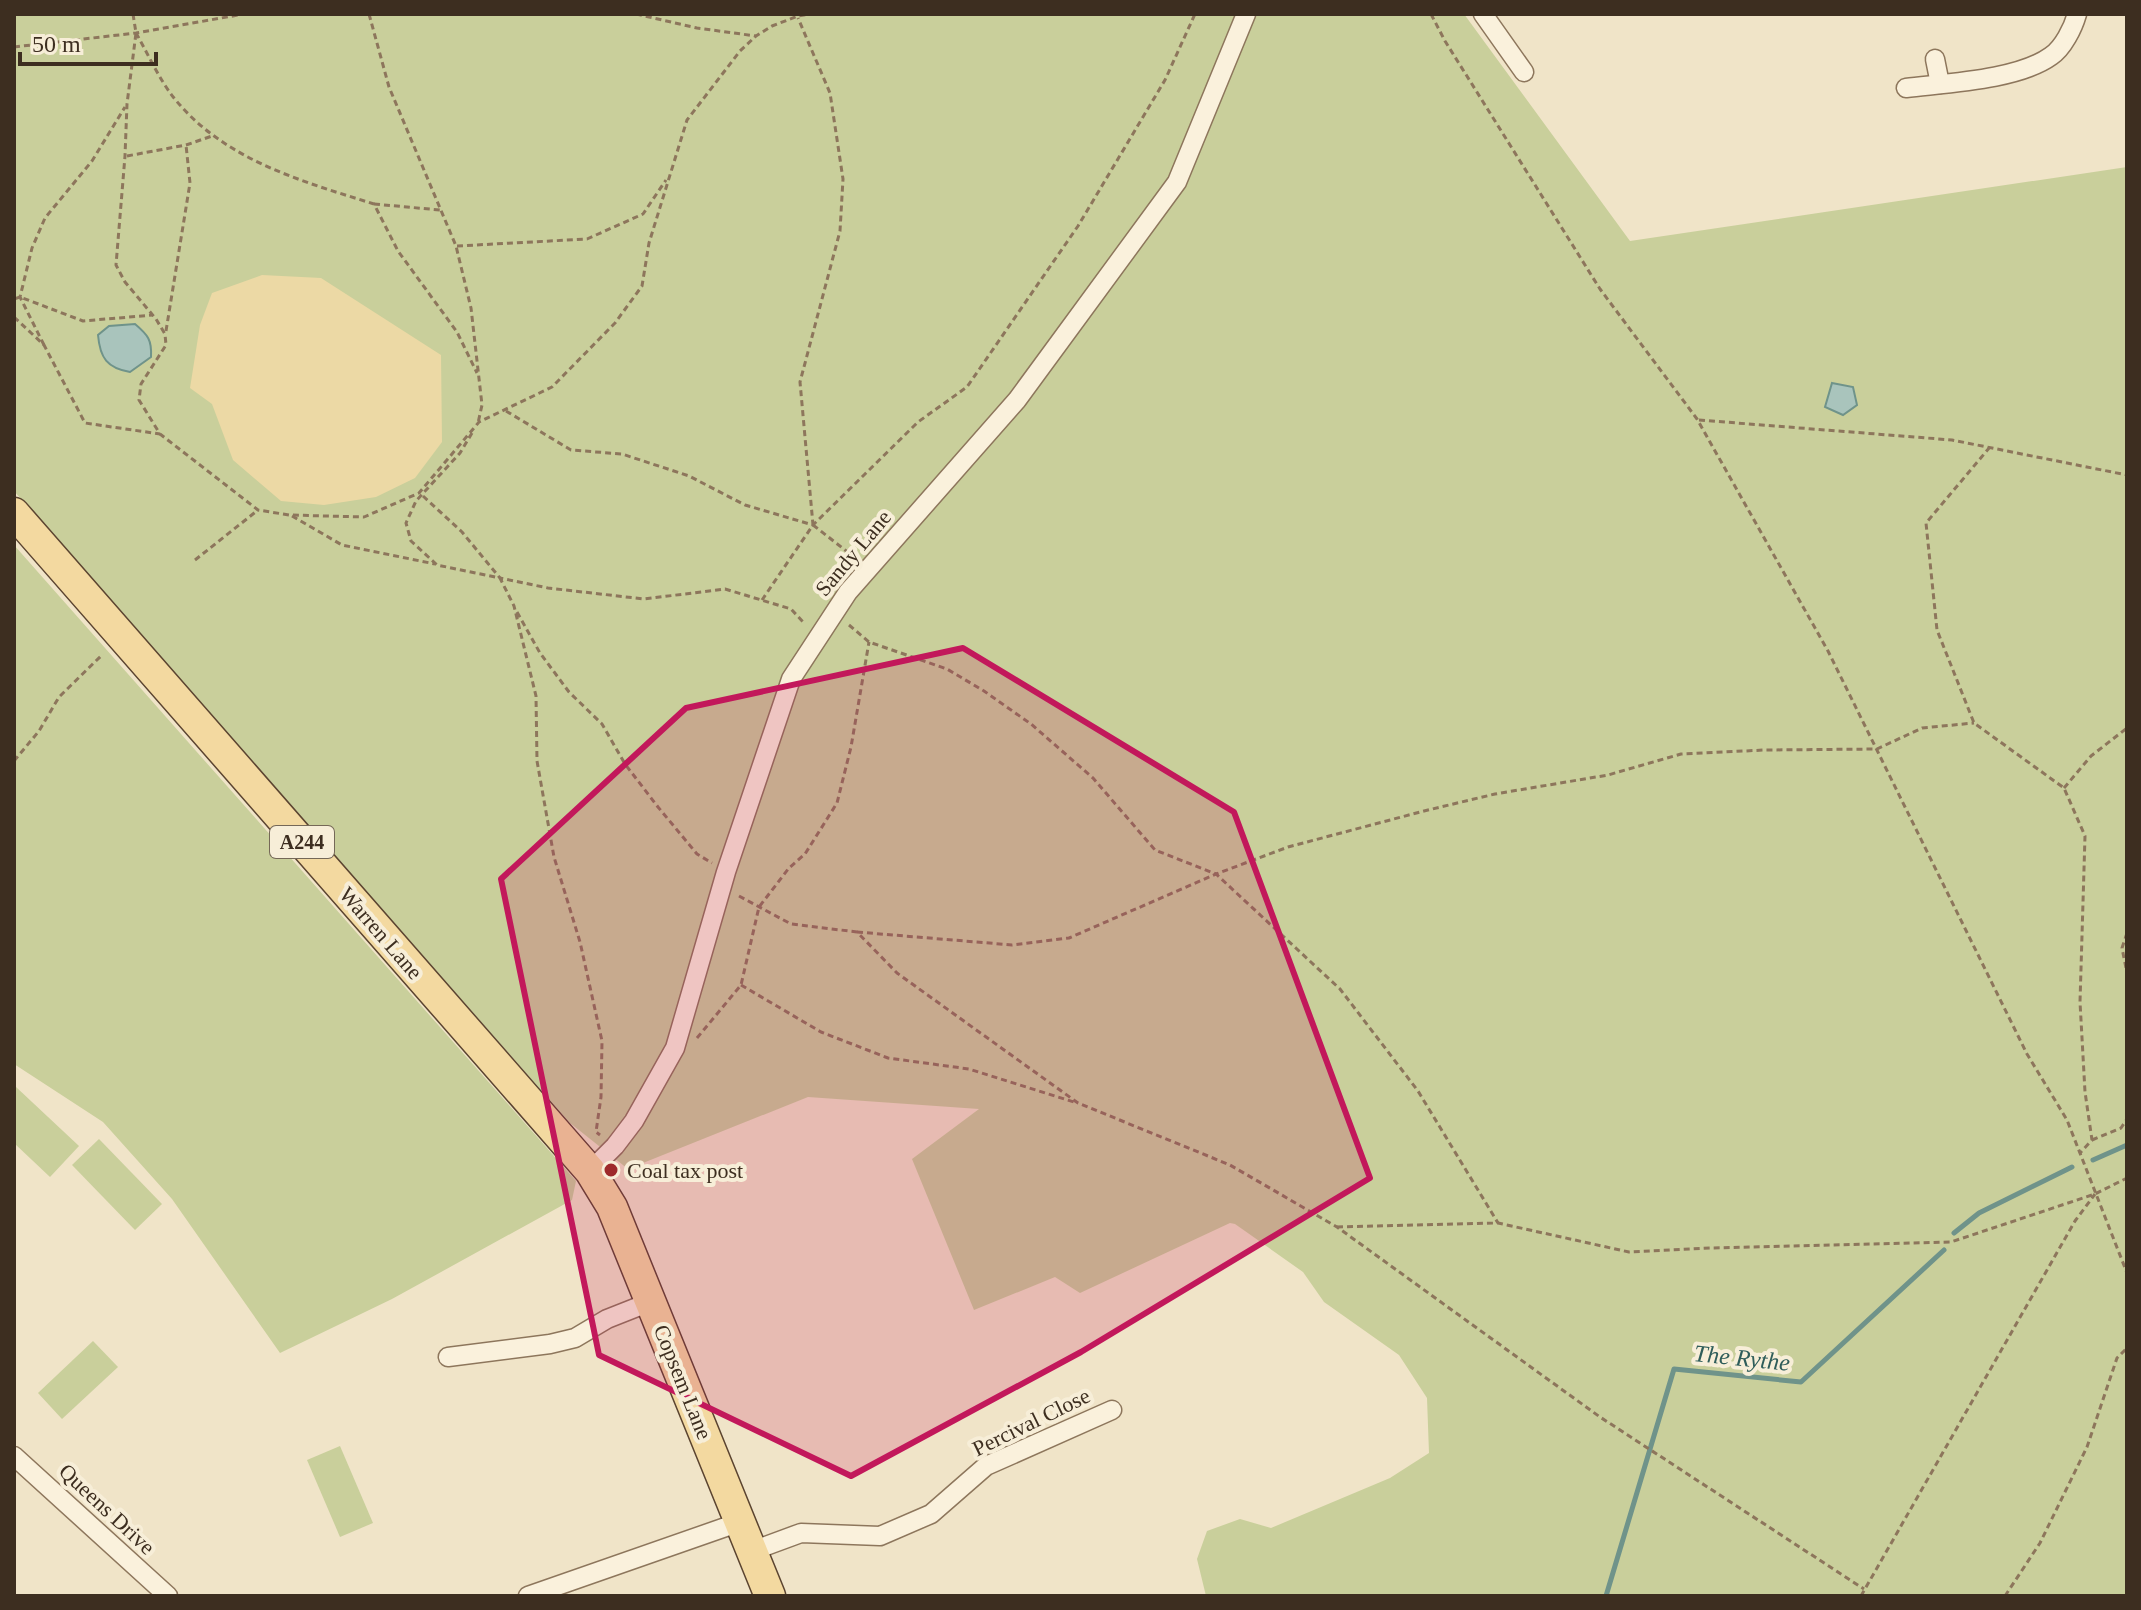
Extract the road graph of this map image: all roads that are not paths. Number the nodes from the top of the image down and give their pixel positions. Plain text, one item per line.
1 (1246, 14) edge
2 (1483, 14) edge
3 (2077, 14) edge
4 (1935, 59) dead end
5 (1524, 72) dead end
6 (1940, 84) junction
7 (1906, 88) dead end
8 (14, 513) edge
9 (590, 1171) junction
10 (650, 1302) junction
11 (448, 1357) dead end
12 (1112, 1410) dead end
13 (14, 1456) edge
14 (740, 1522) junction
15 (752, 1551) junction
16 (168, 1596) edge
17 (528, 1596) edge
18 (770, 1596) edge

1 - 9 street, Sandy Lane
2 - 5 street
3 - 6 street
4 - 6 street
6 - 7 street
8 - 9 main road, Warren Lane / A244
9 - 10 main road, Copsem Lane / A244
10 - 11 street
10 - 14 main road, Copsem Lane / A244
12 - 15 street, Percival Close
13 - 16 street, Queens Drive
14 - 15 main road, Copsem Lane / A244
14 - 17 street
15 - 18 main road, Copsem Lane / A244

